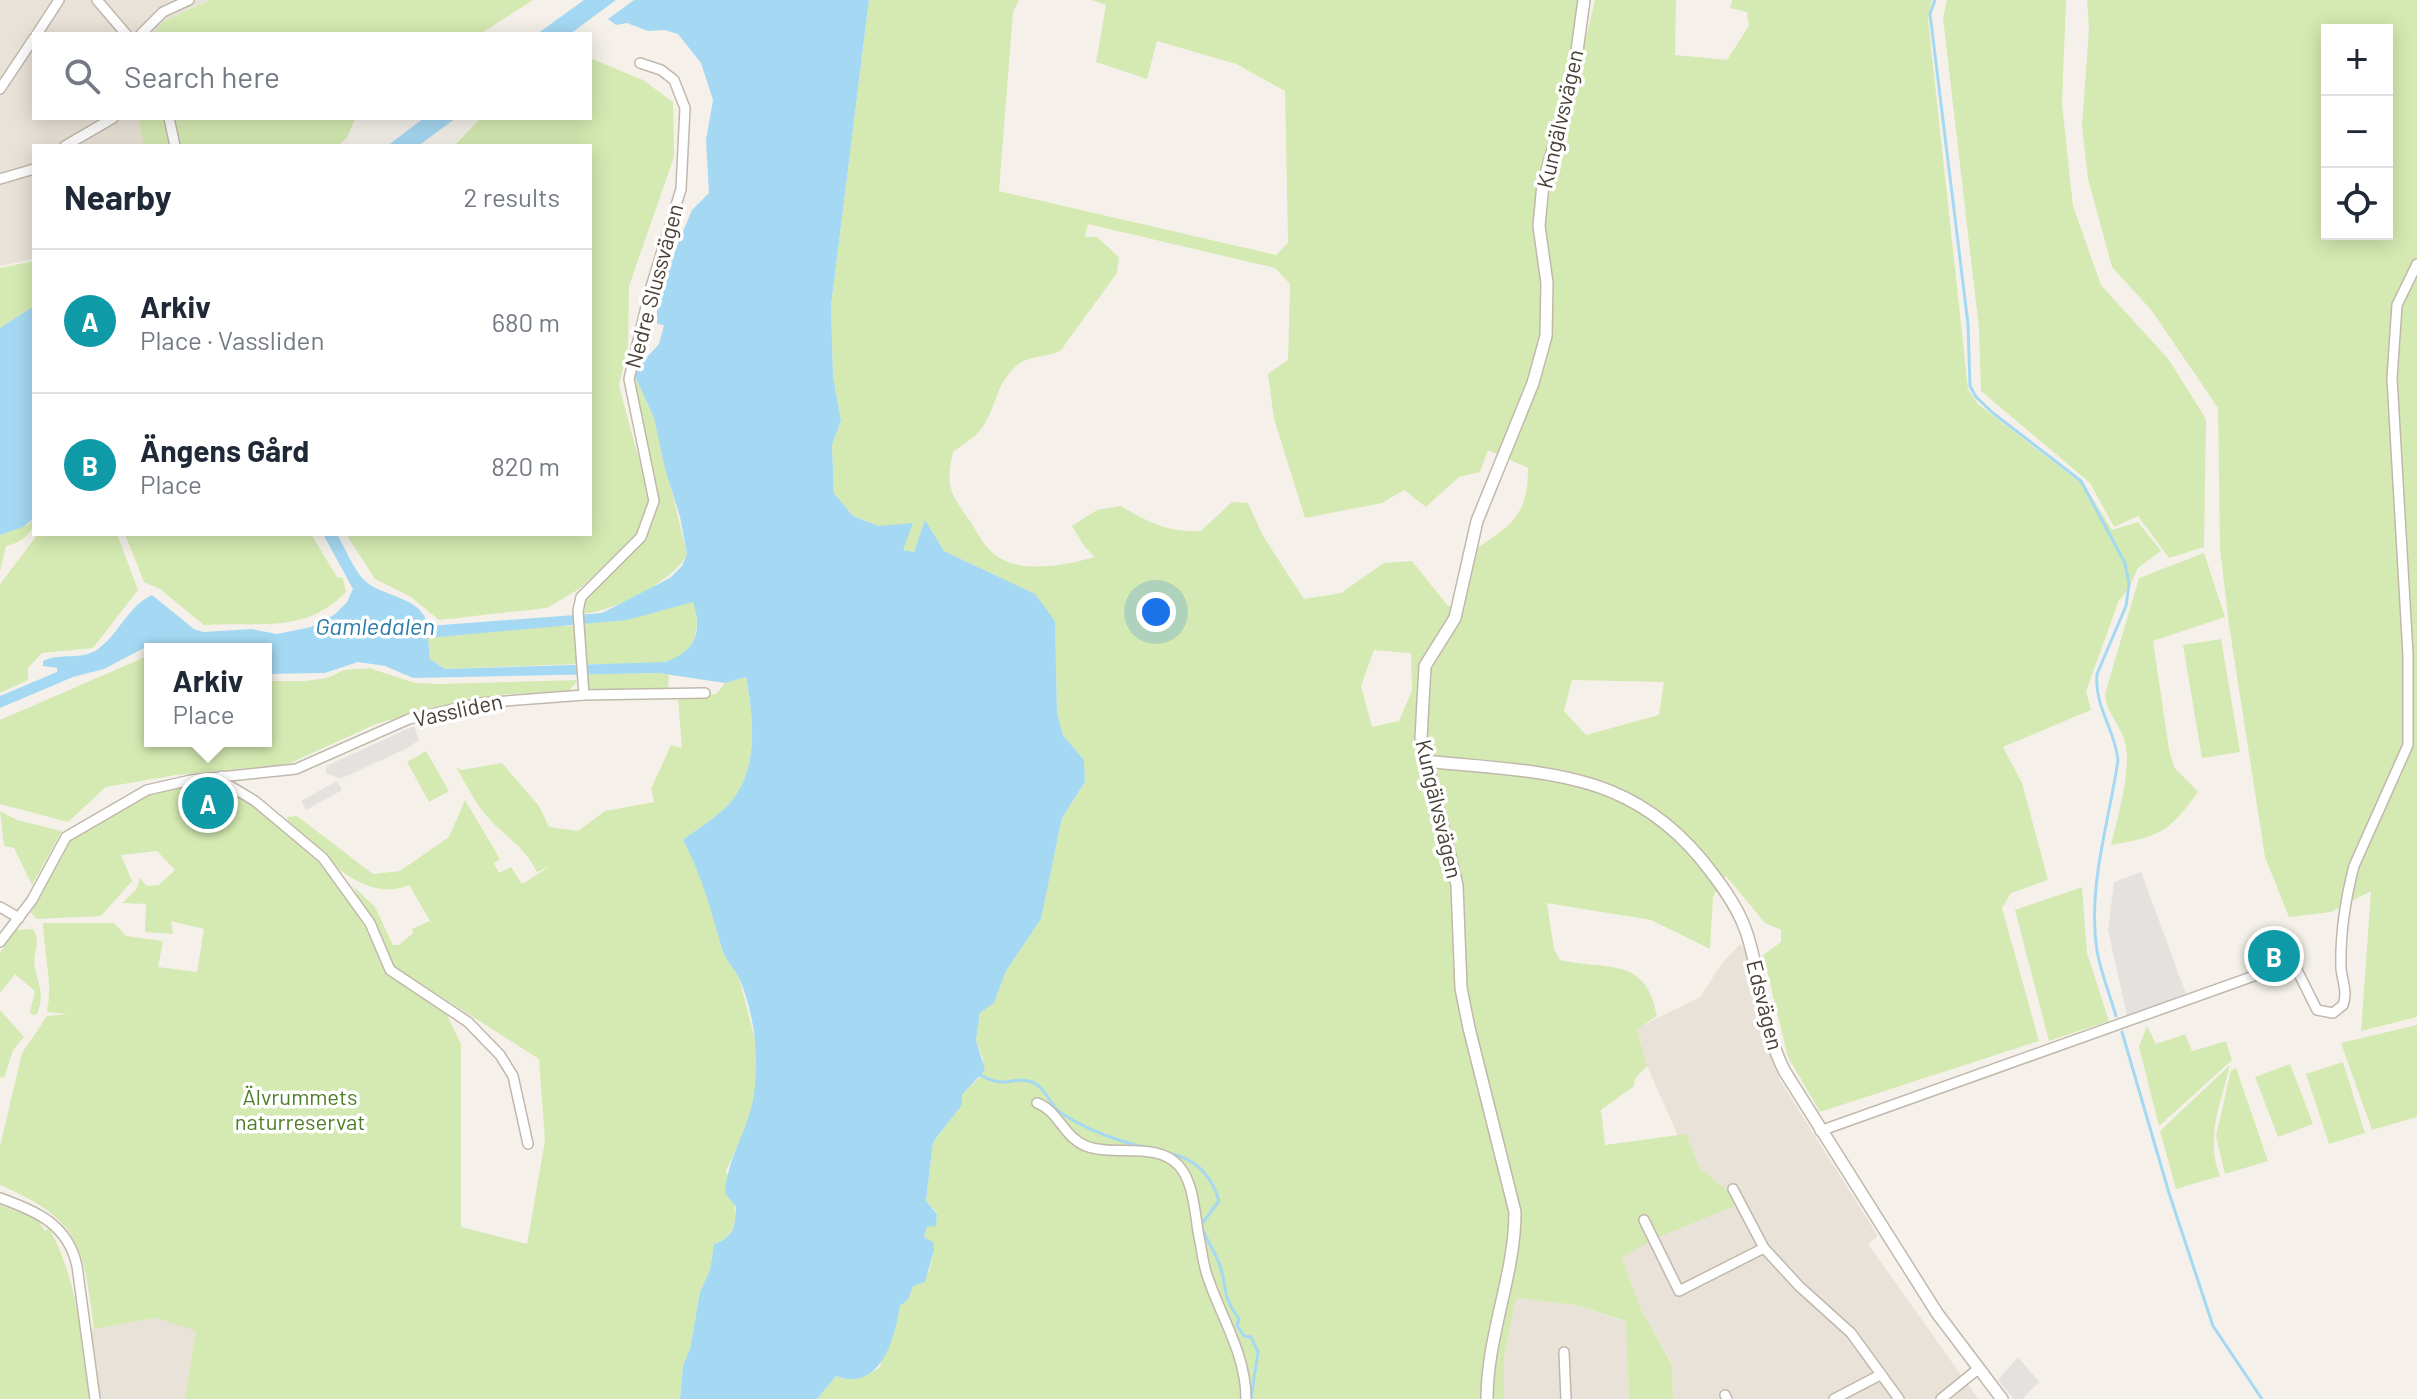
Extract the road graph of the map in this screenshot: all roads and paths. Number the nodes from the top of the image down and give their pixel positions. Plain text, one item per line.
1 (59, 0) edge
2 (97, 0) edge
3 (189, 0) edge
4 (1584, 0) edge
5 (38, 32) edge
6 (124, 32) edge
7 (143, 32) edge
8 (32, 41) edge
9 (640, 63) dead end
10 (0, 89) edge
11 (110, 120) edge
12 (169, 120) edge
13 (68, 144) edge
14 (175, 144) edge
15 (32, 170) edge
16 (0, 179) edge
17 (2417, 264) edge
18 (705, 693) dead end
19 (584, 695) junction
20 (1427, 765) junction
21 (222, 776) junction
22 (0, 907) edge
23 (22, 915) junction
24 (1, 937) edge
25 (1037, 1103) dead end
26 (1820, 1131) junction
27 (528, 1144) dead end
28 (1733, 1189) dead end
29 (0, 1198) edge
30 (1644, 1220) dead end
31 (1764, 1248) junction
32 (1564, 1352) dead end
33 (1978, 1369) junction
34 (1880, 1375) junction
35 (95, 1399) edge
36 (1246, 1399) edge
37 (1487, 1399) edge
38 (1566, 1399) edge
39 (1834, 1399) edge
40 (1899, 1399) edge
41 (1941, 1399) edge
42 (2002, 1399) edge

1 - 5 street
2 - 6 street
3 - 7 street
4 - 20 street, Kungälvsvägen
8 - 10 street
9 - 19 street, Nedre Slussvägen
11 - 13 street
12 - 14 street
15 - 16 street
17 - 26 street
18 - 19 street, Vassliden
19 - 21 street, Vassliden
20 - 26 street, Edsvägen
20 - 37 street, Kungälvsvägen
21 - 23 street, Vassliden
21 - 27 street
22 - 23 street
23 - 24 street, Vassliden
25 - 36 street
26 - 33 street, Edsvägen
28 - 31 street
29 - 35 street
30 - 31 street
31 - 34 street
32 - 38 street
33 - 41 street
33 - 42 street, Edsvägen
34 - 39 street
34 - 40 street

